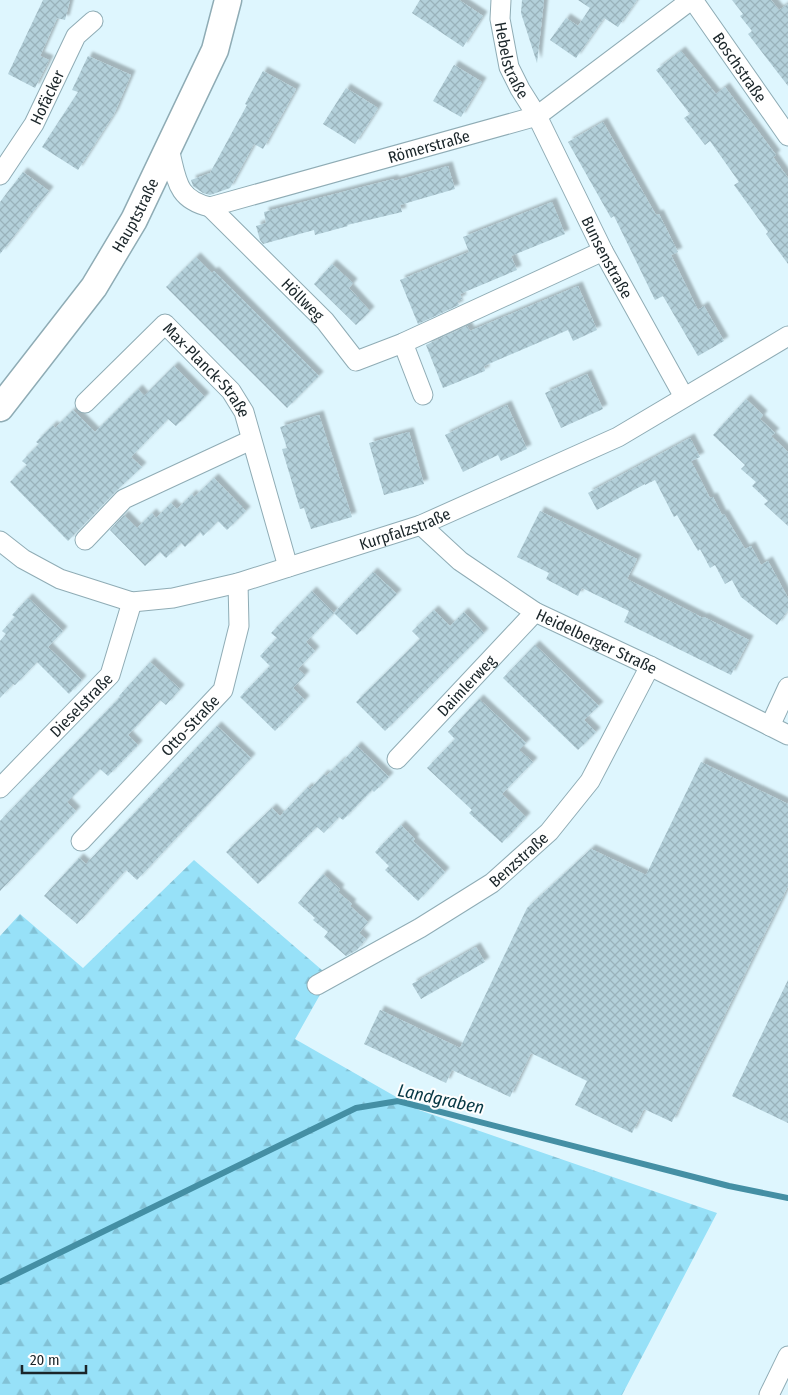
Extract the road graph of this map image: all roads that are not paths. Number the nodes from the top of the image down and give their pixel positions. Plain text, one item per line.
1 (228, 0) edge
2 (501, 0) edge
3 (692, 0) edge
4 (93, 21) dead end
5 (537, 116) junction
6 (788, 136) edge
7 (169, 149) junction
8 (0, 175) edge
9 (210, 207) junction
10 (603, 252) junction
11 (788, 336) edge
12 (403, 343) junction
13 (422, 395) dead end
14 (684, 397) junction
15 (85, 402) dead end
16 (0, 408) edge
17 (251, 440) junction
18 (421, 525) junction
19 (85, 540) dead end
20 (0, 541) edge
21 (288, 567) junction
22 (238, 583) junction
23 (132, 602) junction
24 (535, 612) junction
25 (650, 666) junction
26 (788, 687) edge
27 (770, 726) junction
28 (788, 735) edge
29 (397, 760) dead end
30 (0, 788) edge
31 (81, 841) dead end
32 (317, 985) dead end
33 (788, 1356) edge
34 (769, 1395) edge

1 - 7 main road, Hauptstraße
2 - 5 street, Hebelstraße
3 - 5 street, Römerstraße
3 - 6 street, Boschstraße
4 - 8 street, Hofäcker
5 - 9 street, Römerstraße
5 - 10 street, Bunsenstraße
7 - 9 street
7 - 16 main road, Hauptstraße
9 - 12 street, Höllweg
10 - 12 street, Höllweg
10 - 14 street, Bunsenstraße
11 - 14 street, Kurpfalzstraße
12 - 13 street
14 - 18 street, Kurpfalzstraße
15 - 17 street, Max-Planck-Straße
17 - 19 street, Max-Planck-Straße
17 - 21 street, Max-Planck-Straße
18 - 21 street, Kurpfalzstraße
18 - 24 street, Heidelberger Straße
20 - 23 street, Kurpfalzstraße
21 - 22 street, Kurpfalzstraße
22 - 23 street, Kurpfalzstraße
22 - 31 street, Otto-Straße
23 - 30 street, Dieselstraße
24 - 25 street, Heidelberger Straße
24 - 29 street, Daimlerweg
25 - 27 street, Heidelberger Straße
25 - 32 street, Benzstraße
26 - 27 street
27 - 28 street, Heidelberger Straße
33 - 34 street

